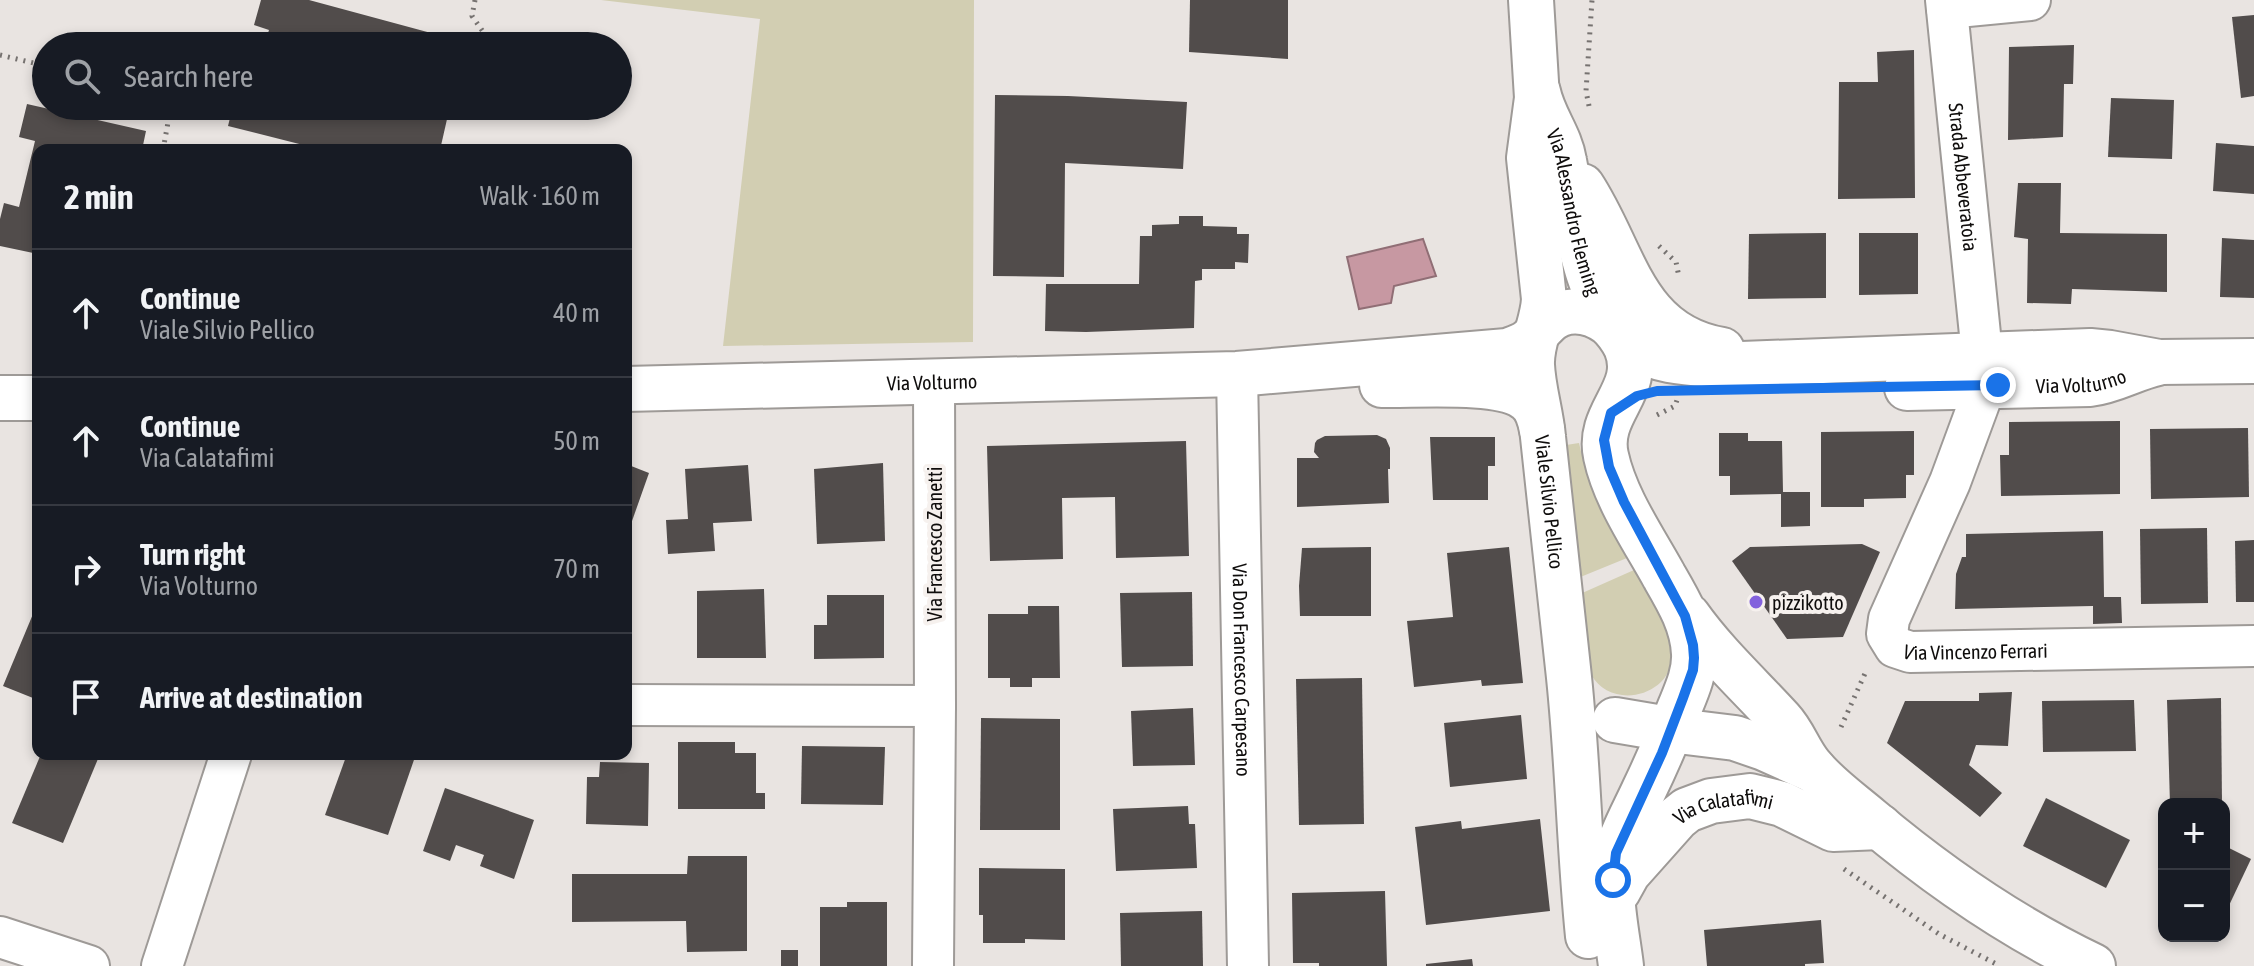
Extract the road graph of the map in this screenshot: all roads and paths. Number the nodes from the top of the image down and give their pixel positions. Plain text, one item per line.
1 (475, 0) edge
2 (1531, 0) edge
3 (1592, 0) edge
4 (2030, 0) edge
5 (1947, 4) edge
6 (483, 32) edge
7 (0, 55) edge
8 (32, 63) edge
9 (1537, 88) junction
10 (1592, 117) dead end
11 (168, 120) edge
12 (164, 144) edge
13 (1562, 152) junction
14 (1652, 241) dead end
15 (1681, 287) dead end
16 (1536, 334) junction
17 (1619, 334) junction
18 (1872, 360) junction
19 (2254, 361) edge
20 (1990, 370) junction
21 (1237, 374) junction
22 (934, 382) junction
23 (632, 389) edge
24 (0, 398) edge
25 (32, 398) edge
26 (1675, 406) dead end
27 (1631, 416) junction
28 (1543, 434) junction
29 (1680, 604) junction
30 (1890, 641) junction
31 (2254, 646) edge
32 (1568, 670) junction
33 (1689, 682) junction
34 (632, 705) edge
35 (935, 706) junction
36 (1615, 720) junction
37 (1841, 727) dead end
38 (1671, 730) junction
39 (229, 760) edge
40 (1815, 771) junction
41 (1880, 827) junction
42 (1836, 863) dead end
43 (1615, 913) junction
44 (0, 937) edge
45 (87, 966) edge
46 (162, 966) edge
47 (933, 966) edge
48 (1248, 966) edge
49 (1591, 966) edge
50 (1621, 966) edge
51 (2000, 966) edge
52 (2093, 966) edge

1 - 6 path
2 - 9 main road, Via Alessandro Fleming
3 - 10 path
4 - 5 street
5 - 20 street, Strada Abbeveratoia
7 - 8 path
9 - 13 main road, Via Alessandro Fleming
9 - 16 main road, Via Alessandro Fleming
11 - 12 path
13 - 17 main road, Via Alessandro Fleming
13 - 18 main road
14 - 15 path
16 - 17 main road
16 - 21 main road, Via Volturno
16 - 28 main road, Viale Silvio Pellico
17 - 18 main road, Via Volturno
17 - 27 main road
18 - 20 main road, Via Volturno
19 - 20 main road, Via Volturno
20 - 27 main road, Via Volturno
20 - 30 street, Via Vincenzo Ferrari
21 - 22 main road, Via Volturno
21 - 28 main road, Via Volturno
21 - 48 street, Via Don Francesco Carpesano
22 - 23 main road, Via Volturno
22 - 35 street, Via Francesco Zanetti
24 - 25 main road
26 - 27 path
27 - 29 main road
28 - 32 main road, Viale Silvio Pellico
29 - 33 main road
29 - 40 main road
30 - 31 street, Via Vincenzo Ferrari
30 - 37 path
32 - 36 main road, Viale Silvio Pellico
32 - 49 main road, Viale Silvio Pellico
33 - 36 main road
33 - 38 main road
34 - 35 street
35 - 47 street, Via Francesco Zanetti
36 - 38 main road
38 - 40 main road
38 - 43 main road
39 - 46 street
40 - 41 main road
41 - 43 main road, Via Calatafimi
41 - 52 main road
42 - 51 path
43 - 50 main road
44 - 45 street

